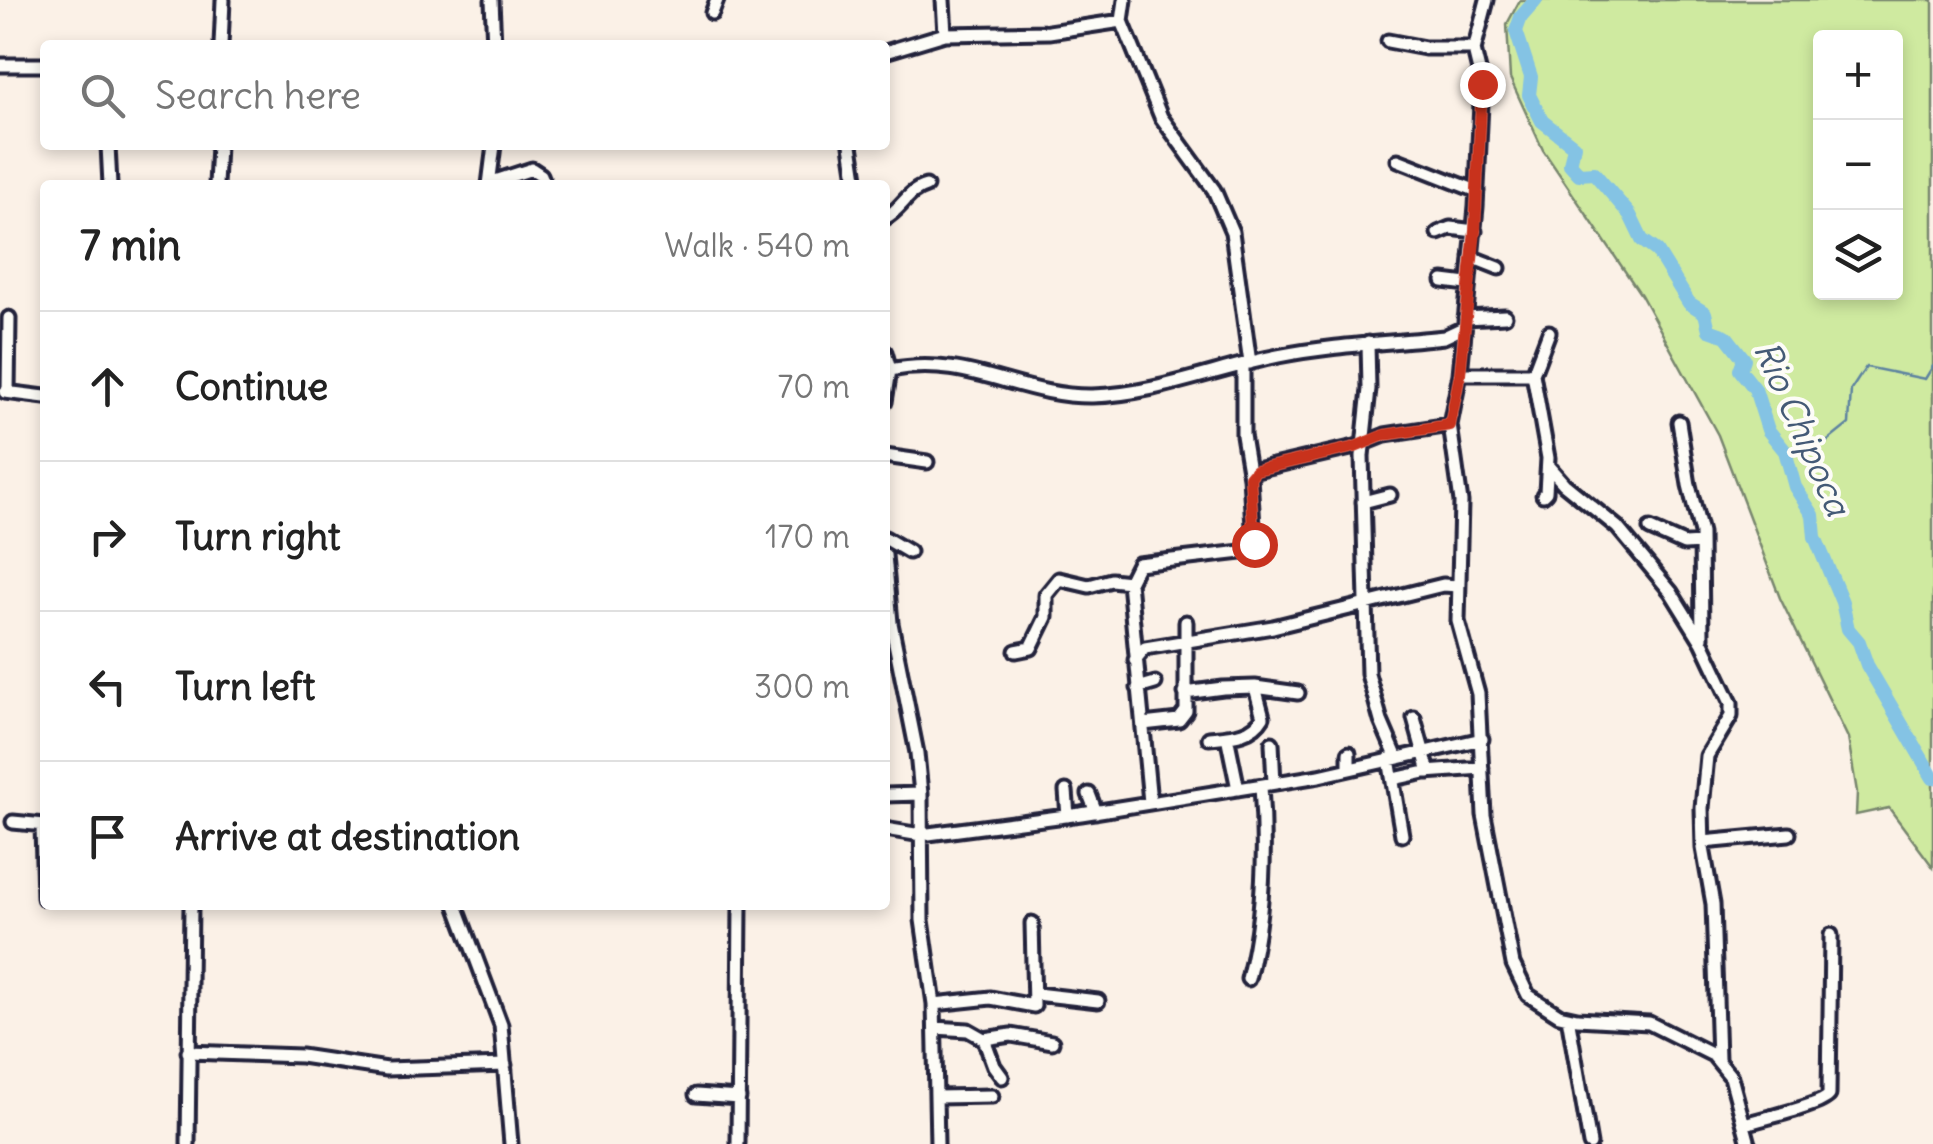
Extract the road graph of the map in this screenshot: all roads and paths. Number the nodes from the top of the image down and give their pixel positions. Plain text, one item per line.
1 (223, 0) edge
2 (492, 0) edge
3 (943, 0) edge
4 (1125, 0) edge
5 (1488, 0) edge
6 (1122, 21) junction
7 (944, 34) junction
8 (221, 40) edge
9 (494, 40) edge
10 (1388, 40) dead end
11 (1474, 48) junction
12 (890, 50) edge
13 (0, 65) edge
14 (40, 65) edge
15 (108, 150) edge
16 (218, 150) edge
17 (493, 150) edge
18 (852, 150) edge
19 (1398, 160) dead end
20 (110, 180) edge
21 (216, 180) edge
22 (490, 180) edge
23 (501, 180) edge
24 (543, 180) edge
25 (856, 180) edge
26 (926, 186) dead end
27 (1477, 191) junction
28 (890, 215) edge
29 (1475, 231) junction
30 (1438, 233) dead end
31 (1471, 257) junction
32 (1499, 268) dead end
33 (1443, 281) dead end
34 (1467, 284) junction
35 (1505, 316) dead end
36 (9, 318) dead end
37 (1464, 323) junction
38 (1549, 332) dead end
39 (1444, 338) junction
40 (1368, 343) junction
41 (1461, 348) junction
42 (1246, 364) junction
43 (890, 370) edge
44 (1460, 374) junction
45 (1533, 374) junction
46 (4, 392) edge
47 (40, 396) edge
48 (1679, 422) dead end
49 (1450, 425) junction
50 (1363, 443) junction
51 (890, 457) edge
52 (927, 462) dead end
53 (1548, 467) junction
54 (1250, 477) junction
55 (1390, 494) dead end
56 (1542, 495) dead end
57 (1362, 502) junction
58 (1650, 529) dead end
59 (890, 541) edge
60 (1702, 543) junction
61 (909, 552) dead end
62 (1129, 582) junction
63 (1458, 586) junction
64 (1361, 608) junction
65 (890, 612) edge
66 (1186, 622) dead end
67 (1702, 642) junction
68 (1184, 643) junction
69 (1140, 644) junction
70 (1016, 650) dead end
71 (1155, 683) dead end
72 (1254, 687) junction
73 (1138, 688) junction
74 (1185, 693) junction
75 (1298, 693) dead end
76 (1414, 718) dead end
77 (1142, 724) junction
78 (1227, 736) junction
79 (1209, 738) dead end
80 (1482, 739) junction
81 (1272, 742) dead end
82 (1424, 750) junction
83 (1349, 753) dead end
84 (1392, 757) junction
85 (1350, 768) junction
86 (1482, 768) junction
87 (1429, 772) junction
88 (1394, 779) junction
89 (1274, 782) junction
90 (1261, 786) junction
91 (1238, 789) junction
92 (1066, 791) dead end
93 (921, 794) junction
94 (1089, 794) dead end
95 (890, 795) edge
96 (1150, 802) junction
97 (1096, 812) junction
98 (1068, 816) junction
99 (13, 822) dead end
100 (40, 825) edge
101 (890, 830) edge
102 (1789, 834) dead end
103 (921, 835) junction
104 (1402, 835) dead end
105 (1703, 842) junction
106 (192, 910) edge
107 (458, 910) edge
108 (740, 910) edge
109 (1032, 924) dead end
110 (1830, 935) dead end
111 (1248, 979) dead end
112 (1036, 994) junction
113 (1098, 1001) dead end
114 (934, 1004) junction
115 (1568, 1017) junction
116 (935, 1028) junction
117 (984, 1039) junction
118 (1052, 1042) dead end
119 (188, 1052) junction
120 (1718, 1059) junction
121 (505, 1064) junction
122 (1002, 1077) dead end
123 (696, 1094) dead end
124 (937, 1096) junction
125 (992, 1096) dead end
126 (739, 1098) junction
127 (1745, 1124) junction
128 (188, 1144) edge
129 (512, 1144) edge
130 (738, 1144) edge
131 (937, 1144) edge
132 (1590, 1144) edge
133 (1749, 1144) edge

1 - 8 street
2 - 9 street
3 - 7 street
4 - 6 street
5 - 11 street
6 - 7 street
6 - 42 street
7 - 12 street
10 - 11 street
11 - 27 street
13 - 14 street
15 - 20 street
16 - 21 street
17 - 22 street
18 - 25 street
19 - 27 street
23 - 24 street
26 - 28 street
27 - 29 street
29 - 30 street
29 - 31 street
31 - 32 street
31 - 34 street
33 - 34 street
34 - 37 street
35 - 37 street
36 - 46 street
37 - 39 street
37 - 41 street
38 - 45 street
39 - 40 street
39 - 41 street
40 - 42 street
40 - 50 street
41 - 44 street
42 - 43 street
42 - 54 street
44 - 45 street
44 - 49 street
45 - 53 street
46 - 47 street
48 - 60 street
49 - 50 street
49 - 63 street
50 - 54 street
50 - 57 street
51 - 52 street
53 - 56 street
53 - 67 street
54 - 62 street
55 - 57 street
57 - 64 street
58 - 60 street
59 - 61 street
60 - 67 street
62 - 69 street
62 - 70 street
63 - 64 street
63 - 80 street
64 - 68 street
64 - 84 street
65 - 93 street
66 - 68 street
67 - 105 street
68 - 69 street
68 - 74 street
69 - 73 street
71 - 73 street
72 - 74 street
72 - 75 street
72 - 78 street
73 - 77 street
74 - 77 street
76 - 82 street
77 - 96 street
78 - 79 street
78 - 91 street
80 - 82 street
80 - 86 street
81 - 89 street
82 - 84 street
82 - 87 street
83 - 85 street
84 - 85 street
84 - 88 street
85 - 89 street
86 - 87 street
86 - 115 street
87 - 88 street
88 - 104 street
89 - 90 street
90 - 91 street
90 - 111 street
91 - 96 street
92 - 98 street
93 - 95 street
93 - 103 street
94 - 97 street
96 - 97 street
97 - 98 street
98 - 103 street
99 - 100 street
101 - 103 street
102 - 105 street
103 - 114 street
105 - 120 street
106 - 119 street
107 - 121 street
108 - 126 street
109 - 112 street
110 - 127 street
112 - 113 street
112 - 114 street
114 - 116 street
115 - 120 street
115 - 132 street
116 - 117 street
116 - 124 street
117 - 118 street
117 - 122 street
119 - 121 street
119 - 128 street
120 - 127 street
121 - 129 street
123 - 126 street
124 - 125 street
124 - 131 street
126 - 130 street
127 - 133 street

